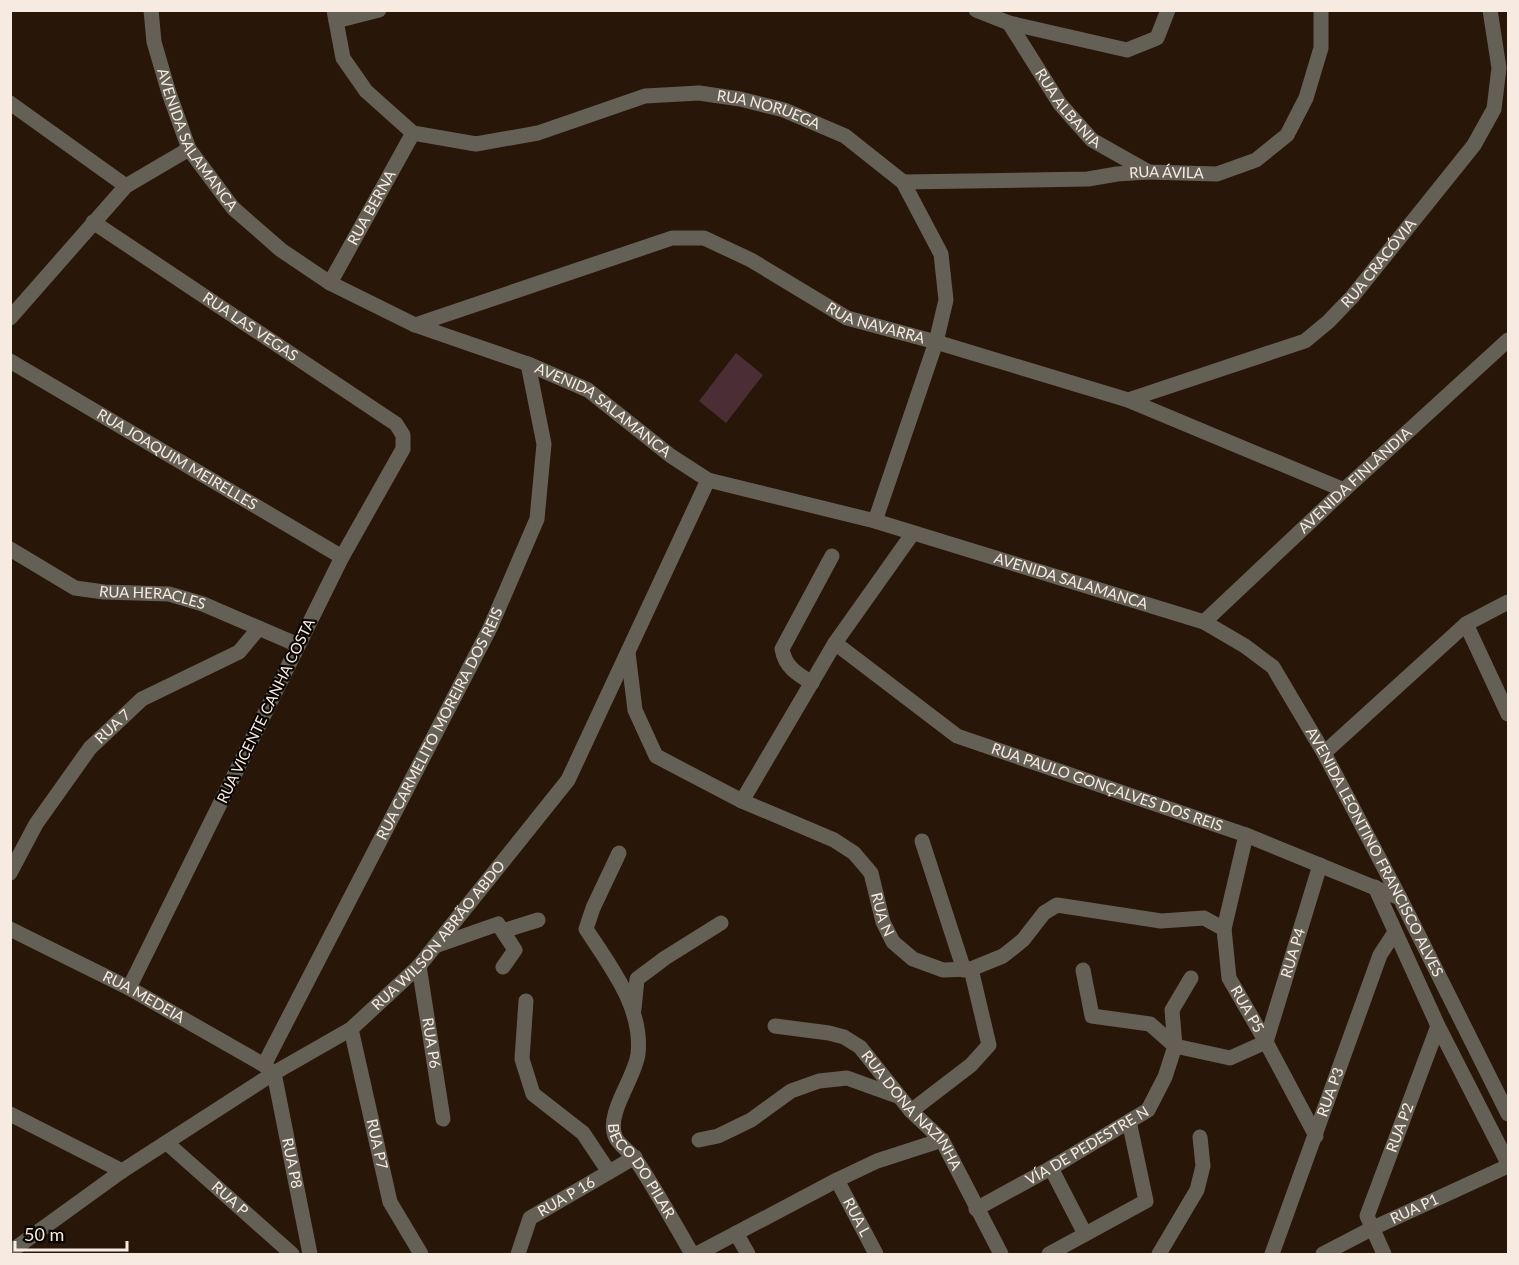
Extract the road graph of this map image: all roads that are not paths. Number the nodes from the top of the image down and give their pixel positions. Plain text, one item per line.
1 (151, 10) edge
2 (379, 10) edge
3 (976, 10) edge
4 (1168, 10) edge
5 (1321, 10) edge
6 (1490, 10) edge
7 (335, 16) edge
8 (1009, 23) junction
9 (10, 103) edge
10 (413, 133) junction
11 (189, 149) junction
12 (1147, 171) junction
13 (903, 182) junction
14 (126, 186) junction
15 (93, 222) junction
16 (330, 283) junction
17 (10, 318) edge
18 (415, 325) junction
19 (1509, 340) edge
20 (936, 342) junction
21 (10, 361) edge
22 (528, 364) junction
23 (1128, 400) junction
24 (403, 435) joint
25 (708, 480) junction
26 (1344, 490) junction
27 (875, 521) junction
28 (913, 533) junction
29 (10, 549) edge
30 (832, 556) dead end
31 (342, 557) junction
32 (1509, 602) edge
33 (1204, 622) junction
34 (1466, 624) junction
35 (259, 628) junction
36 (836, 643) junction
37 (298, 645) junction
38 (628, 653) junction
39 (812, 683) junction
40 (1509, 714) edge
41 (1324, 753) junction
42 (742, 801) junction
43 (1246, 835) junction
44 (922, 841) dead end
45 (619, 853) dead end
46 (1320, 865) junction
47 (10, 873) edge
48 (1375, 887) junction
49 (1400, 898) junction
50 (538, 920) dead end
51 (721, 922) dead end
52 (10, 928) edge
53 (1224, 929) junction
54 (503, 931) junction
55 (1395, 932) junction
56 (435, 946) junction
57 (419, 966) junction
58 (503, 967) dead end
59 (968, 970) junction
60 (1083, 970) dead end
61 (1191, 978) dead end
62 (129, 988) junction
63 (526, 1001) dead end
64 (634, 1012) junction
65 (775, 1026) dead end
66 (1438, 1026) junction
67 (351, 1029) junction
68 (1266, 1042) junction
69 (1175, 1046) junction
70 (269, 1069) junction
71 (900, 1097) junction
72 (911, 1111) junction
73 (10, 1114) edge
74 (1509, 1114) edge
75 (443, 1119) dead end
76 (1130, 1121) junction
77 (1316, 1136) junction
78 (1200, 1137) dead end
79 (699, 1140) dead end
80 (942, 1140) junction
81 (167, 1143) junction
82 (635, 1157) junction
83 (1509, 1164) edge
84 (1051, 1168) junction
85 (122, 1171) junction
86 (609, 1172) junction
87 (837, 1180) junction
88 (976, 1209) junction
89 (1371, 1229) junction
90 (736, 1233) junction
91 (1085, 1234) junction
92 (10, 1252) edge
93 (1276, 1253) edge
94 (292, 1254) edge
95 (310, 1254) edge
96 (421, 1254) edge
97 (518, 1254) edge
98 (692, 1254) edge
99 (697, 1254) edge
100 (748, 1254) edge
101 (876, 1254) edge
102 (1001, 1254) edge
103 (1049, 1254) edge
104 (1158, 1254) edge
105 (1323, 1254) edge
106 (1384, 1254) edge

1 - 11 street, AVENIDA SALAMANCA
2 - 7 street
3 - 8 street
4 - 8 street
5 - 12 street, RUA ÁVILA
6 - 23 street, RUA CRACÓVIA
7 - 10 street
8 - 12 street, RUA ALBANIA
9 - 14 street
10 - 13 street, RUA NORUEGA
10 - 16 street, RUA BERNA
11 - 14 street
11 - 16 street, AVENIDA SALAMANCA
12 - 13 street, RUA ÁVILA
13 - 20 street, RUA NORUEGA
14 - 15 street
15 - 17 street
15 - 24 street, RUA LAS VEGAS
16 - 18 street, AVENIDA SALAMANCA
18 - 20 street, RUA NAVARRA
18 - 22 street, AVENIDA SALAMANCA
19 - 26 street, AVENIDA FINLÂNDIA
20 - 23 street, RUA NAVARRA
20 - 27 street, RUA NORUEGA
21 - 31 street, RUA JOAQUIM MEIRELLES
22 - 25 street, AVENIDA SALAMANCA
22 - 70 street, RUA CARMELITO MOREIRA DOS REIS
23 - 26 street, RUA NAVARRA
24 - 31 street, RUA VICENTE CANHA COSTA
25 - 27 street, AVENIDA SALAMANCA
25 - 38 street, RUA WILSON ABRÃO ABDO
26 - 33 street, AVENIDA FINLÂNDIA
27 - 28 street, AVENIDA SALAMANCA
28 - 33 street, AVENIDA SALAMANCA
28 - 36 street
29 - 35 street, RUA HERACLES
30 - 39 street
31 - 37 street, RUA VICENTE CANHA COSTA
32 - 34 street
33 - 41 street, AVENIDA LEONTINO FRANCISCO ALVES
34 - 40 street
34 - 41 street
35 - 37 street, RUA HERACLES
35 - 47 street, RUA 7
36 - 39 street
36 - 43 street, RUA PAULO GONÇALVES DOS REIS
37 - 62 street, RUA VICENTE CANHA COSTA
38 - 42 street, RUA N
38 - 56 street, RUA WILSON ABRÃO ABDO
39 - 42 street
41 - 49 street, AVENIDA LEONTINO FRANCISCO ALVES
42 - 59 street, RUA N
43 - 46 street, RUA PAULO GONÇALVES DOS REIS
43 - 53 street, RUA P5
44 - 59 street
45 - 64 street, BECO DO PILAR
46 - 48 street, RUA PAULO GONÇALVES DOS REIS
46 - 68 street, RUA P4
48 - 49 street, RUA PAULO GONÇALVES DOS REIS
48 - 55 street, AVENIDA LEONTINO FRANCISCO ALVES
49 - 74 street, AVENIDA LEONTINO FRANCISCO ALVES
50 - 54 street
51 - 64 street, BECO DO PILAR
52 - 62 street, RUA MEDEIA
53 - 59 street, RUA N
53 - 68 street, RUA P5
54 - 56 street
54 - 58 street
55 - 66 street, AVENIDA LEONTINO FRANCISCO ALVES
55 - 77 street, RUA P3
56 - 57 street, RUA WILSON ABRÃO ABDO
57 - 67 street, RUA WILSON ABRÃO ABDO
57 - 75 street, RUA P6
59 - 72 street
60 - 69 street
61 - 69 street
62 - 70 street, RUA MEDEIA
63 - 86 street
64 - 82 street, BECO DO PILAR
65 - 71 street, RUA DONA NAZINHA
66 - 83 street, AVENIDA LEONTINO FRANCISCO ALVES
66 - 89 street, RUA P2
67 - 70 street, RUA WILSON ABRÃO ABDO
67 - 96 street, RUA P7
68 - 69 street
68 - 77 street, RUA P5
69 - 76 street, VÍA DE PEDESTRE N
70 - 81 street, RUA WILSON ABRÃO ABDO
70 - 95 street, RUA P8
71 - 72 street, RUA DONA NAZINHA
71 - 79 street
72 - 80 street, RUA DONA NAZINHA
73 - 85 street
76 - 84 street, VÍA DE PEDESTRE N
76 - 91 street
77 - 93 street, RUA P3
78 - 104 street
80 - 87 street
80 - 88 street, RUA DONA NAZINHA
81 - 85 street, RUA WILSON ABRÃO ABDO
81 - 94 street, RUA P
82 - 86 street, RUA P 16
82 - 98 street, BECO DO PILAR
83 - 89 street, RUA P1
84 - 88 street, VÍA DE PEDESTRE N
84 - 91 street
85 - 92 street, RUA WILSON ABRÃO ABDO
86 - 97 street, RUA P 16
87 - 90 street
87 - 101 street, RUA L
88 - 102 street, RUA DONA NAZINHA
89 - 105 street, RUA P1
89 - 106 street
90 - 99 street
90 - 100 street
91 - 103 street

